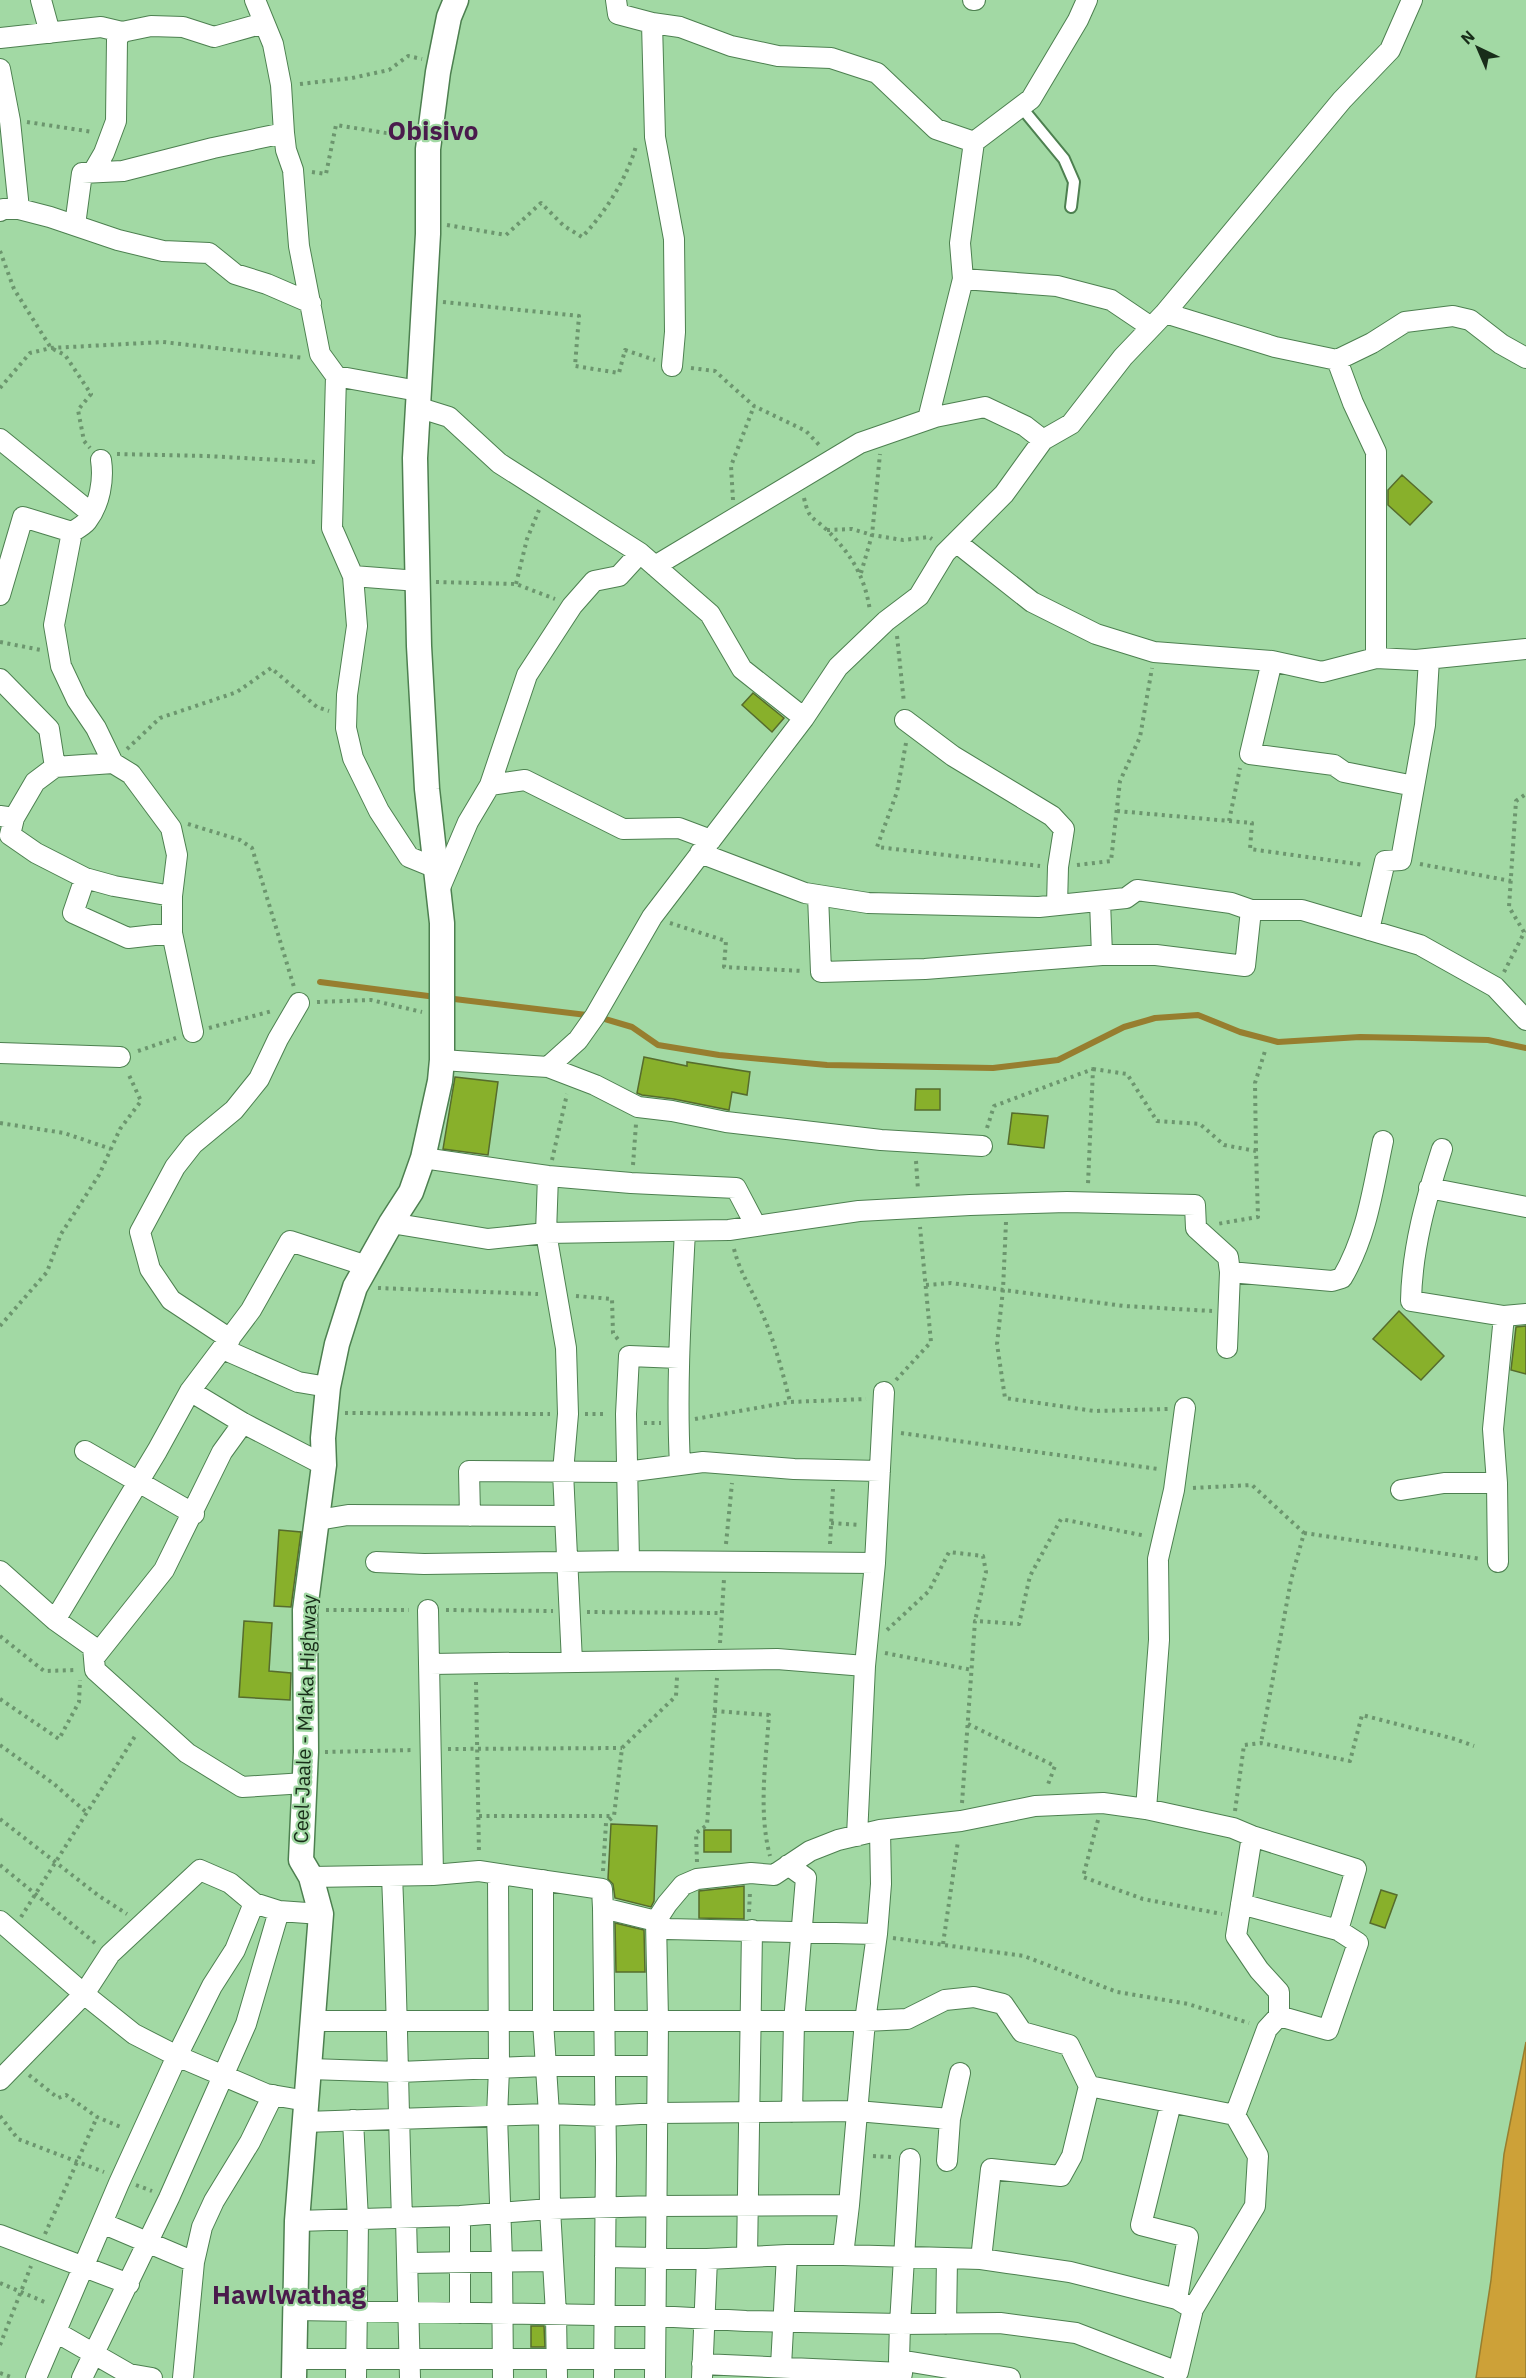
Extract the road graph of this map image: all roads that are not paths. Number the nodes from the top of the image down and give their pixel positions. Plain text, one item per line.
1 (41, 0) edge
2 (255, 0) edge
3 (456, 0) edge
4 (616, 0) edge
5 (1087, 0) edge
6 (1412, 0) edge
7 (264, 23) junction
8 (652, 23) junction
9 (122, 32) junction
10 (50, 33) junction
11 (0, 38) edge
12 (0, 69) edge
13 (1022, 108) junction
14 (284, 133) junction
15 (974, 142) junction
16 (93, 172) junction
17 (1071, 207) dead end
18 (9, 210) edge
19 (75, 225) junction
20 (963, 279) junction
21 (311, 303) junction
22 (1165, 313) junction
23 (1151, 327) junction
24 (1526, 358) edge
25 (1337, 360) junction
26 (672, 366) road end
27 (331, 368) junction
28 (418, 399) junction
29 (928, 419) junction
30 (0, 439) edge
31 (1043, 440) junction
32 (100, 460) road end
33 (91, 513) junction
34 (72, 532) junction
35 (950, 548) junction
36 (647, 559) junction
37 (353, 576) junction
38 (418, 582) junction
39 (0, 595) edge
40 (1526, 650) edge
41 (1376, 658) junction
42 (1429, 658) junction
43 (1272, 661) junction
44 (0, 679) edge
45 (804, 718) junction
46 (905, 720) dead end
47 (113, 763) junction
48 (55, 767) junction
49 (490, 785) junction
50 (1414, 786) junction
51 (7, 817) edge
52 (705, 847) junction
53 (436, 868) junction
54 (85, 878) junction
55 (438, 891) junction
56 (818, 895) junction
57 (172, 896) junction
58 (1100, 901) junction
59 (1057, 905) junction
60 (1251, 910) junction
61 (1369, 930) junction
62 (172, 933) junction
63 (1102, 955) junction
64 (299, 1003) road end
65 (1526, 1020) edge
66 (193, 1032) road end
67 (0, 1053) edge
68 (120, 1057) road end
69 (442, 1060) junction
70 (548, 1067) junction
71 (1383, 1141) dead end
72 (982, 1146) road end
73 (1442, 1149) dead end
74 (423, 1158) junction
75 (548, 1176) junction
76 (1429, 1188) junction
77 (1526, 1207) edge
78 (391, 1223) junction
79 (756, 1226) junction
80 (685, 1231) junction
81 (546, 1233) junction
82 (367, 1266) junction
83 (1230, 1272) junction
84 (1526, 1314) edge
85 (1504, 1316) junction
86 (227, 1344) junction
87 (1227, 1348) dead end
88 (679, 1358) junction
89 (328, 1387) junction
90 (190, 1391) junction
91 (884, 1395) road end
92 (1185, 1408) road end
93 (243, 1423) junction
94 (85, 1450) dead end
95 (324, 1465) junction
96 (680, 1465) junction
97 (880, 1471) junction
98 (563, 1472) junction
99 (626, 1472) junction
100 (138, 1480) junction
101 (1497, 1483) junction
102 (1401, 1490) dead end
103 (194, 1514) junction
104 (470, 1516) junction
105 (566, 1516) junction
106 (318, 1520) junction
107 (629, 1561) junction
108 (376, 1562) dead end
109 (1498, 1562) road end
110 (567, 1563) junction
111 (875, 1563) junction
112 (0, 1570) edge
113 (428, 1610) road end
114 (55, 1620) junction
115 (866, 1657) junction
116 (94, 1658) junction
117 (572, 1662) junction
118 (431, 1664) junction
119 (305, 1783) junction
120 (1146, 1809) junction
121 (880, 1830) junction
122 (857, 1836) junction
123 (1252, 1836) junction
124 (782, 1870) junction
125 (488, 1872) junction
126 (433, 1875) junction
127 (392, 1876) junction
128 (311, 1877) junction
129 (543, 1880) junction
130 (602, 1898) junction
131 (254, 1903) junction
132 (1239, 1910) junction
133 (279, 1911) junction
134 (321, 1914) junction
135 (656, 1920) junction
136 (5, 1925) edge
137 (1338, 1930) junction
138 (750, 1931) junction
139 (800, 1932) junction
140 (877, 1934) junction
141 (84, 1994) junction
142 (399, 2019) junction
143 (658, 2020) junction
144 (313, 2021) junction
145 (498, 2021) junction
146 (543, 2021) junction
147 (752, 2021) junction
148 (865, 2021) junction
149 (604, 2022) junction
150 (794, 2022) junction
151 (1273, 2022) junction
152 (177, 2056) junction
153 (546, 2066) junction
154 (605, 2066) junction
155 (657, 2066) junction
156 (310, 2069) junction
157 (499, 2069) junction
158 (399, 2072) junction
159 (960, 2073) dead end
160 (224, 2076) junction
161 (0, 2080) edge
162 (1089, 2086) junction
163 (273, 2095) junction
164 (1171, 2103) junction
165 (306, 2111) junction
166 (857, 2111) junction
167 (747, 2112) junction
168 (792, 2112) junction
169 (657, 2113) junction
170 (549, 2114) junction
171 (1234, 2115) junction
172 (497, 2116) junction
173 (606, 2116) junction
174 (399, 2118) junction
175 (951, 2119) junction
176 (353, 2120) junction
177 (910, 2159) dead end
178 (947, 2161) dead end
179 (849, 2205) junction
180 (656, 2206) junction
181 (746, 2206) junction
182 (605, 2208) junction
183 (550, 2209) junction
184 (500, 2213) junction
185 (460, 2216) junction
186 (404, 2218) junction
187 (358, 2220) junction
188 (297, 2221) junction
189 (102, 2223) junction
190 (0, 2235) edge
191 (147, 2241) junction
192 (787, 2255) junction
193 (843, 2255) junction
194 (605, 2257) junction
195 (655, 2257) junction
196 (747, 2257) junction
197 (903, 2257) junction
198 (947, 2258) junction
199 (707, 2259) junction
200 (981, 2259) junction
201 (460, 2261) junction
202 (502, 2261) junction
203 (553, 2261) junction
204 (194, 2262) junction
205 (408, 2263) junction
206 (84, 2266) junction
207 (129, 2284) junction
208 (1185, 2304) junction
209 (296, 2310) junction
210 (355, 2311) junction
211 (409, 2312) junction
212 (460, 2313) junction
213 (503, 2314) junction
214 (556, 2314) junction
215 (606, 2315) junction
216 (656, 2316) junction
217 (703, 2319) junction
218 (785, 2322) junction
219 (900, 2324) junction
220 (946, 2324) junction
221 (56, 2332) junction
222 (95, 2354) junction
223 (781, 2366) junction
224 (556, 2368) edge
225 (604, 2368) edge
226 (294, 2369) edge
227 (356, 2369) edge
228 (410, 2369) edge
229 (503, 2369) edge
230 (655, 2369) edge
231 (900, 2370) edge
232 (702, 2371) edge
233 (1176, 2375) edge
234 (128, 2376) edge
235 (36, 2378) edge
236 (82, 2378) edge
237 (152, 2378) edge
238 (183, 2378) edge
239 (1010, 2378) edge

1 - 10 street
2 - 7 street
3 - 28 street, Ceel-Jaale - Marka Highway
4 - 8 street
5 - 13 street
6 - 22 street
7 - 9 street
7 - 14 street
8 - 15 street
8 - 26 street
9 - 10 street
9 - 16 street
10 - 11 street
12 - 18 street
13 - 15 street
13 - 17 lane
14 - 16 street
14 - 21 street
15 - 20 street
16 - 19 street
18 - 19 street
19 - 21 street
20 - 23 street
20 - 29 street
21 - 27 street
22 - 23 street
22 - 25 street
23 - 31 street
24 - 25 street
25 - 41 street
27 - 28 street
27 - 37 street
28 - 36 street
28 - 38 street, Ceel-Jaale - Marka Highway
29 - 31 street
29 - 36 street
30 - 33 street
31 - 35 street
32 - 33 street
33 - 34 street
34 - 39 street
34 - 47 street
35 - 43 street
35 - 45 street
36 - 45 street
36 - 49 street
37 - 38 street
37 - 53 street
38 - 53 street, Ceel-Jaale - Marka Highway
40 - 42 street
41 - 42 street
41 - 43 street
42 - 50 street
43 - 50 street
44 - 48 street
45 - 52 street
46 - 59 street
47 - 48 street
47 - 57 street
48 - 51 street
49 - 52 street
49 - 55 street
50 - 61 street
51 - 54 street
52 - 56 street
52 - 70 street
53 - 55 street, Ceel-Jaale - Marka Highway
54 - 57 street
54 - 62 street
55 - 69 street, Ceel-Jaale - Marka Highway
56 - 59 street
56 - 63 street
57 - 62 street
58 - 59 street
58 - 60 street
58 - 63 street
60 - 61 street
60 - 63 street
61 - 65 street
62 - 66 street
64 - 86 street
67 - 68 street
69 - 70 street
69 - 74 street, Ceel-Jaale - Marka Highway
70 - 72 street
71 - 83 street
73 - 76 street
74 - 75 street
74 - 78 street, Ceel-Jaale - Marka Highway
75 - 79 street
75 - 81 street
76 - 77 street
76 - 85 street
78 - 81 street
78 - 82 street, Ceel-Jaale - Marka Highway
79 - 80 street
79 - 83 street
80 - 81 street
80 - 88 street
81 - 98 street
82 - 86 street
82 - 89 street, Ceel-Jaale - Marka Highway
83 - 87 street
84 - 85 street
85 - 101 street
86 - 89 street
86 - 90 street
88 - 96 street
88 - 99 street
89 - 95 street, Ceel-Jaale - Marka Highway
90 - 93 street
90 - 100 street
91 - 97 street
92 - 120 street
93 - 95 street
93 - 103 street
94 - 100 street
95 - 106 street, Ceel-Jaale - Marka Highway
96 - 97 street
96 - 99 street
97 - 111 street
98 - 99 street
98 - 104 street
98 - 105 street
99 - 107 street
100 - 103 street
100 - 114 street
101 - 102 street
101 - 109 street
103 - 116 street
104 - 105 street
104 - 106 street
105 - 110 street
106 - 119 street, Ceel-Jaale - Marka Highway
107 - 110 street
107 - 111 street
108 - 110 street
110 - 117 street
111 - 115 street
112 - 114 street
113 - 118 street
114 - 116 street
115 - 117 street
115 - 122 street
116 - 119 street
117 - 118 street
118 - 126 street
119 - 128 street, Ceel-Jaale - Marka Highway
120 - 121 street
120 - 123 street
121 - 122 street
121 - 140 street
122 - 124 street
123 - 132 street
123 - 137 street
124 - 135 street
124 - 139 street
125 - 126 street
125 - 129 street
125 - 145 street
126 - 127 street
127 - 128 street
127 - 142 street
128 - 134 street, Ceel-Jaale - Marka Highway
129 - 130 street
129 - 146 street
130 - 135 street
130 - 149 street
131 - 133 street
131 - 141 street
131 - 152 street
132 - 137 street
132 - 151 street
133 - 134 street
133 - 160 street
134 - 144 street, Ceel-Jaale - Marka Highway
135 - 138 street
135 - 143 street
136 - 141 street
137 - 151 street
138 - 139 street
138 - 147 street
139 - 140 street
139 - 150 street
140 - 148 street
141 - 152 street
141 - 161 street
142 - 144 street
142 - 145 street
142 - 158 street
143 - 147 street
143 - 149 street
143 - 155 street
144 - 156 street, Ceel-Jaale - Marka Highway
145 - 146 street
145 - 157 street
146 - 149 street
146 - 153 street
147 - 150 street
147 - 167 street
148 - 150 street
148 - 162 street
148 - 166 street
149 - 154 street
150 - 168 street
151 - 171 street
152 - 160 street
152 - 189 street
153 - 154 street
153 - 157 street
153 - 170 street
154 - 155 street
154 - 173 street
155 - 169 street
156 - 158 street
156 - 165 street, Ceel-Jaale - Marka Highway
157 - 158 street
157 - 172 street
158 - 174 street
159 - 175 street
160 - 163 street
160 - 191 street
162 - 164 street
162 - 200 street
163 - 165 street
163 - 204 street
164 - 171 street
164 - 208 street
165 - 176 street
165 - 188 street, Ceel-Jaale - Marka Highway
166 - 168 street
166 - 175 street
166 - 179 street
167 - 168 street
167 - 169 street
167 - 181 street
169 - 173 street
169 - 180 street
170 - 172 street
170 - 173 street
170 - 183 street
171 - 208 street
172 - 174 street
172 - 184 street
173 - 182 street
174 - 176 street
174 - 186 street
175 - 178 street
176 - 187 street
177 - 197 street
179 - 181 street
179 - 193 street
180 - 181 street
180 - 182 street
180 - 195 street
181 - 196 street
182 - 183 street
182 - 194 street
183 - 184 street
183 - 203 street
184 - 185 street
184 - 202 street
185 - 186 street
185 - 201 street
186 - 187 street
186 - 205 street
187 - 188 street
187 - 210 street
188 - 209 street, Ceel-Jaale - Marka Highway
189 - 191 street
189 - 206 street
190 - 206 street
191 - 204 street
191 - 207 street
192 - 193 street
192 - 196 street
192 - 218 street
193 - 197 street
194 - 195 street
194 - 215 street
195 - 199 street
195 - 216 street
196 - 199 street
197 - 198 street
197 - 219 street
198 - 200 street
198 - 220 street
199 - 217 street
200 - 208 street
201 - 202 street
201 - 205 street
201 - 212 street
202 - 203 street
202 - 213 street
203 - 214 street
204 - 238 street
205 - 211 street
206 - 207 street
206 - 221 street
207 - 222 street
208 - 233 street
209 - 210 street
209 - 226 street, Ceel-Jaale - Marka Highway
210 - 211 street
210 - 227 street
211 - 212 street
211 - 228 street
212 - 213 street
213 - 214 street
213 - 229 street
214 - 215 street
214 - 224 street
215 - 216 street
215 - 225 street
216 - 217 street
216 - 230 street
217 - 218 street
217 - 232 street
218 - 219 street
218 - 223 street
219 - 220 street
219 - 231 street
220 - 233 street
221 - 222 street
221 - 235 street
222 - 234 street
222 - 236 street
223 - 231 street
223 - 232 street
224 - 225 street
224 - 229 street
225 - 230 street
226 - 227 street
227 - 228 street
228 - 229 street
231 - 239 street
234 - 237 street

